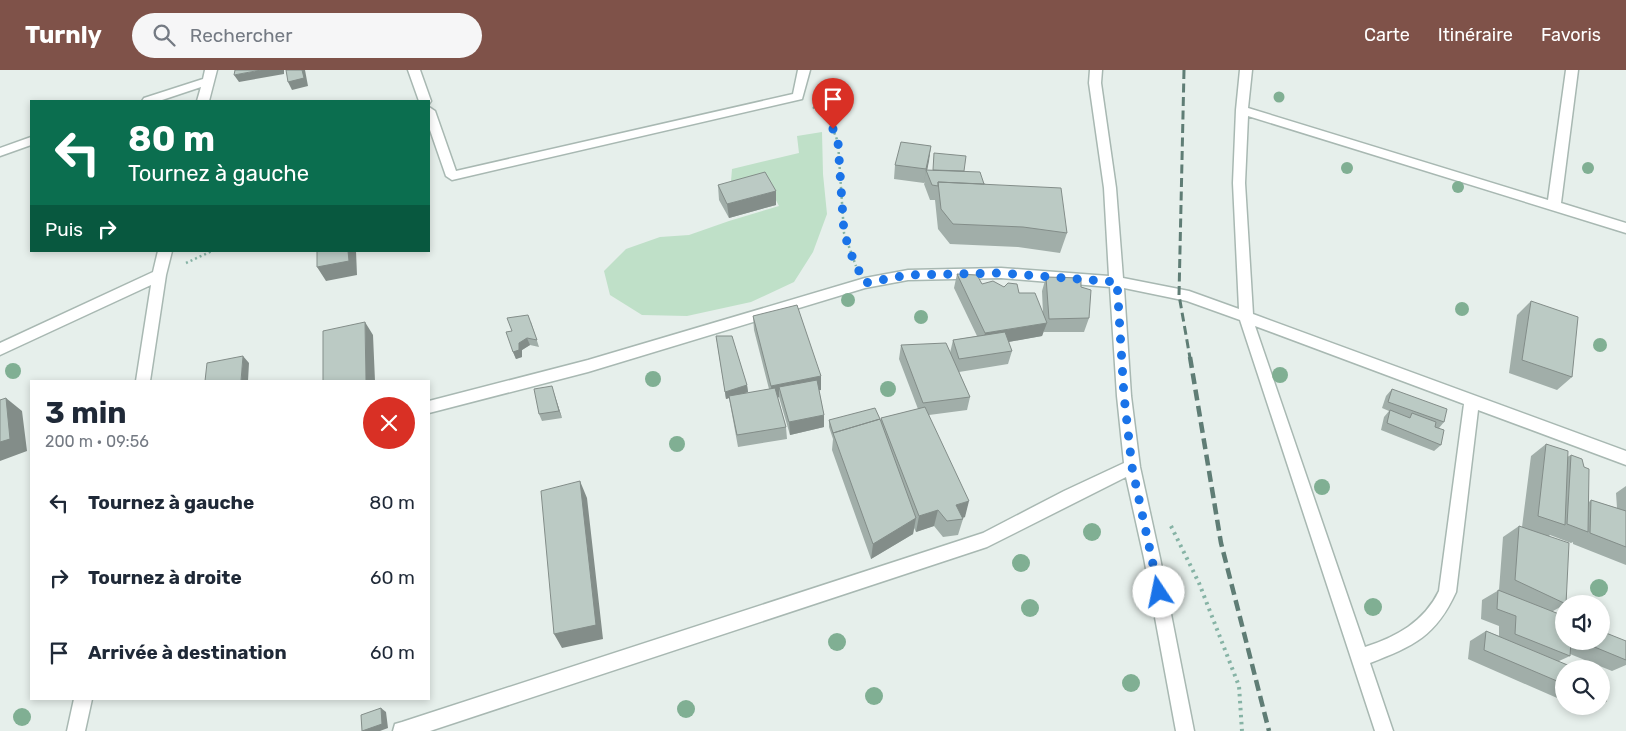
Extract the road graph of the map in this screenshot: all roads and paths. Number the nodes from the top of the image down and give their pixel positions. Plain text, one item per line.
1 (414, 70) edge
2 (804, 70) edge
3 (1096, 70) edge
4 (1246, 70) edge
5 (1572, 70) edge
6 (209, 75) edge
7 (798, 96) junction
8 (150, 100) edge
9 (202, 100) edge
10 (425, 100) edge
11 (1242, 110) junction
12 (430, 114) edge
13 (30, 141) edge
14 (0, 152) edge
15 (1554, 205) junction
16 (1626, 228) edge
17 (165, 252) edge
18 (159, 275) junction
19 (1117, 282) junction
20 (865, 283) junction
21 (1246, 318) junction
22 (0, 349) edge
23 (143, 380) edge
24 (1472, 401) junction
25 (430, 407) edge
26 (1626, 458) edge
27 (1132, 467) junction
28 (1167, 518) dead end
29 (1359, 658) junction
30 (83, 700) edge
31 (76, 731) edge
32 (402, 731) edge
33 (1185, 731) edge
34 (1242, 731) edge
35 (1384, 731) edge

1 - 10 street
2 - 7 street
3 - 19 street
4 - 11 street
5 - 15 street
6 - 8 street
6 - 9 street
7 - 12 street
7 - 20 path
11 - 15 street
11 - 21 street
13 - 14 street
15 - 16 street
17 - 18 street
18 - 22 street
18 - 23 street
19 - 20 street
19 - 21 street
19 - 27 street
20 - 25 street
21 - 24 street
21 - 29 street
24 - 26 street
24 - 29 street
27 - 32 street
27 - 33 street
28 - 34 path
29 - 35 street
30 - 31 street

